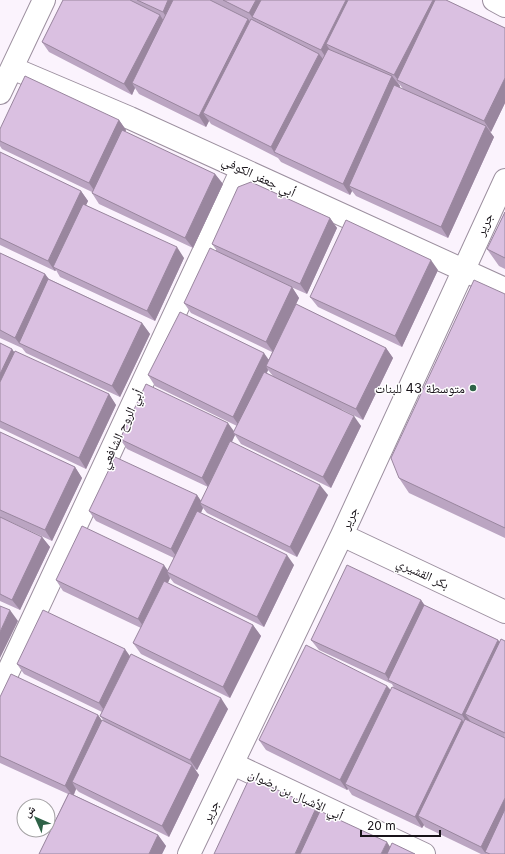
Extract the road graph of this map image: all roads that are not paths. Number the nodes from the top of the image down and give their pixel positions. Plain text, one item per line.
1 (44, 0) edge
2 (494, 0) edge
3 (505, 6) edge
4 (12, 68) junction
5 (0, 93) edge
6 (242, 168) junction
7 (505, 180) edge
8 (463, 270) junction
9 (505, 289) edge
10 (342, 535) junction
11 (505, 612) edge
12 (0, 689) edge
13 (233, 764) junction
14 (189, 854) edge
15 (424, 854) edge

1 - 4 street
2 - 3 street
4 - 5 street
4 - 6 street, أبي جعفر الكوفي
6 - 8 street, أبي جعفر الكوفي
6 - 12 street, أبي الروح الشافعي
7 - 8 street, جرير
8 - 9 street, أبي جعفر الكوفي
8 - 10 street, جرير
10 - 11 street, بكر القشيري
10 - 13 street, جرير
13 - 14 street, جرير
13 - 15 street, أبي الأشبال بن رضوان

